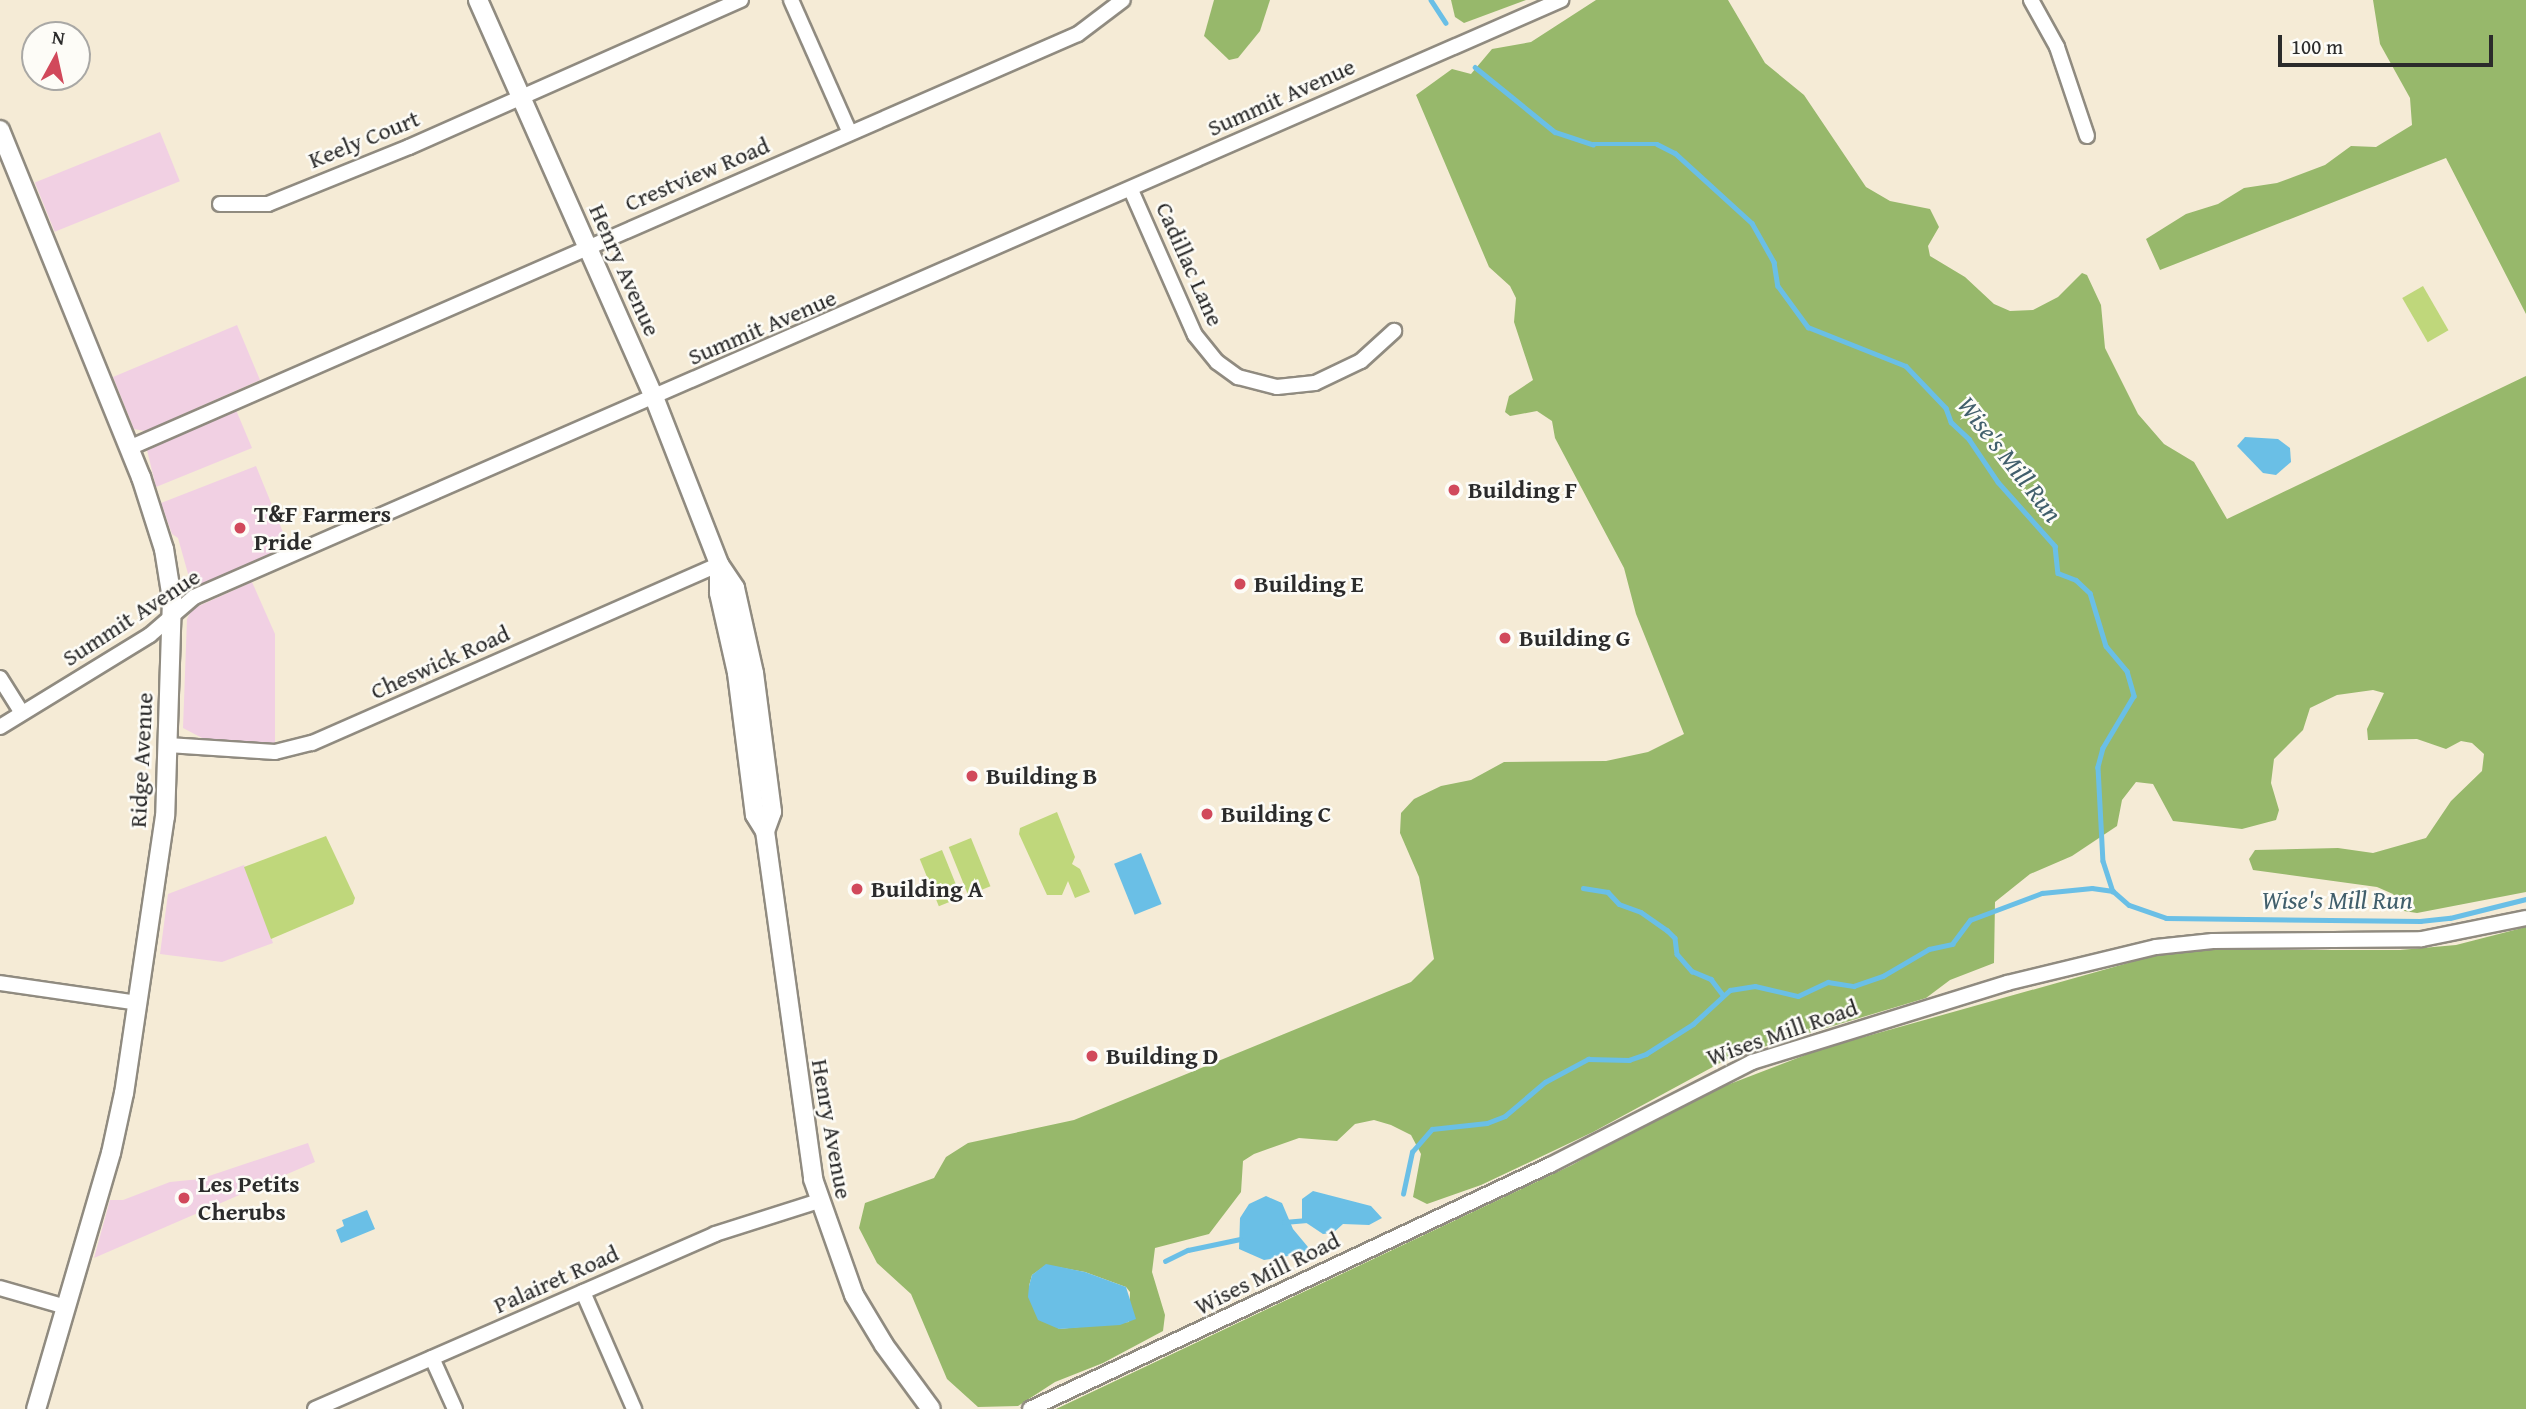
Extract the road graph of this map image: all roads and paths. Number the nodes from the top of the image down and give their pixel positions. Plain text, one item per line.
1 (478, 0) edge
2 (741, 0) edge
3 (791, 0) edge
4 (1123, 0) edge
5 (1561, 0) edge
6 (2031, 0) edge
7 (521, 96) junction
8 (0, 130) edge
9 (850, 133) junction
10 (2087, 136) dead end
11 (1131, 190) junction
12 (220, 204) dead end
13 (588, 247) junction
14 (1394, 331) dead end
15 (654, 397) junction
16 (129, 448) junction
17 (719, 564) junction
18 (172, 617) junction
19 (0, 678) edge
20 (22, 713) junction
21 (0, 727) edge
22 (168, 745) junction
23 (2526, 918) edge
24 (0, 983) edge
25 (138, 1003) junction
26 (819, 1201) junction
27 (0, 1288) edge
28 (583, 1292) junction
29 (66, 1307) junction
30 (432, 1358) junction
31 (36, 1409) edge
32 (315, 1409) edge
33 (455, 1409) edge
34 (634, 1409) edge
35 (931, 1409) edge
36 (1030, 1409) edge

1 - 7 main road, Henry Avenue
2 - 7 street, Keely Court
3 - 9 street
4 - 9 street, Crestview Road
5 - 11 street, Summit Avenue
6 - 10 street
7 - 12 street, Keely Court
7 - 13 main road, Henry Avenue
8 - 16 main road, Ridge Avenue
9 - 13 street, Crestview Road
11 - 14 street, Cadillac Lane
11 - 15 street, Summit Avenue
13 - 15 main road, Henry Avenue
13 - 16 street, Crestview Road
15 - 17 main road, Henry Avenue
15 - 18 street, Summit Avenue
16 - 18 main road, Ridge Avenue
17 - 22 street, Cheswick Road
17 - 26 main road, Henry Avenue
18 - 20 street, Summit Avenue
18 - 22 main road, Ridge Avenue
19 - 20 street
20 - 21 street, Summit Avenue
22 - 25 main road, Ridge Avenue
23 - 36 street, Wises Mill Road
24 - 25 street
25 - 29 main road, Ridge Avenue
26 - 28 street, Palairet Road
26 - 35 main road, Henry Avenue
27 - 29 street
28 - 30 street, Palairet Road
28 - 34 street
29 - 31 main road, Ridge Avenue
30 - 32 street, Palairet Road
30 - 33 street

